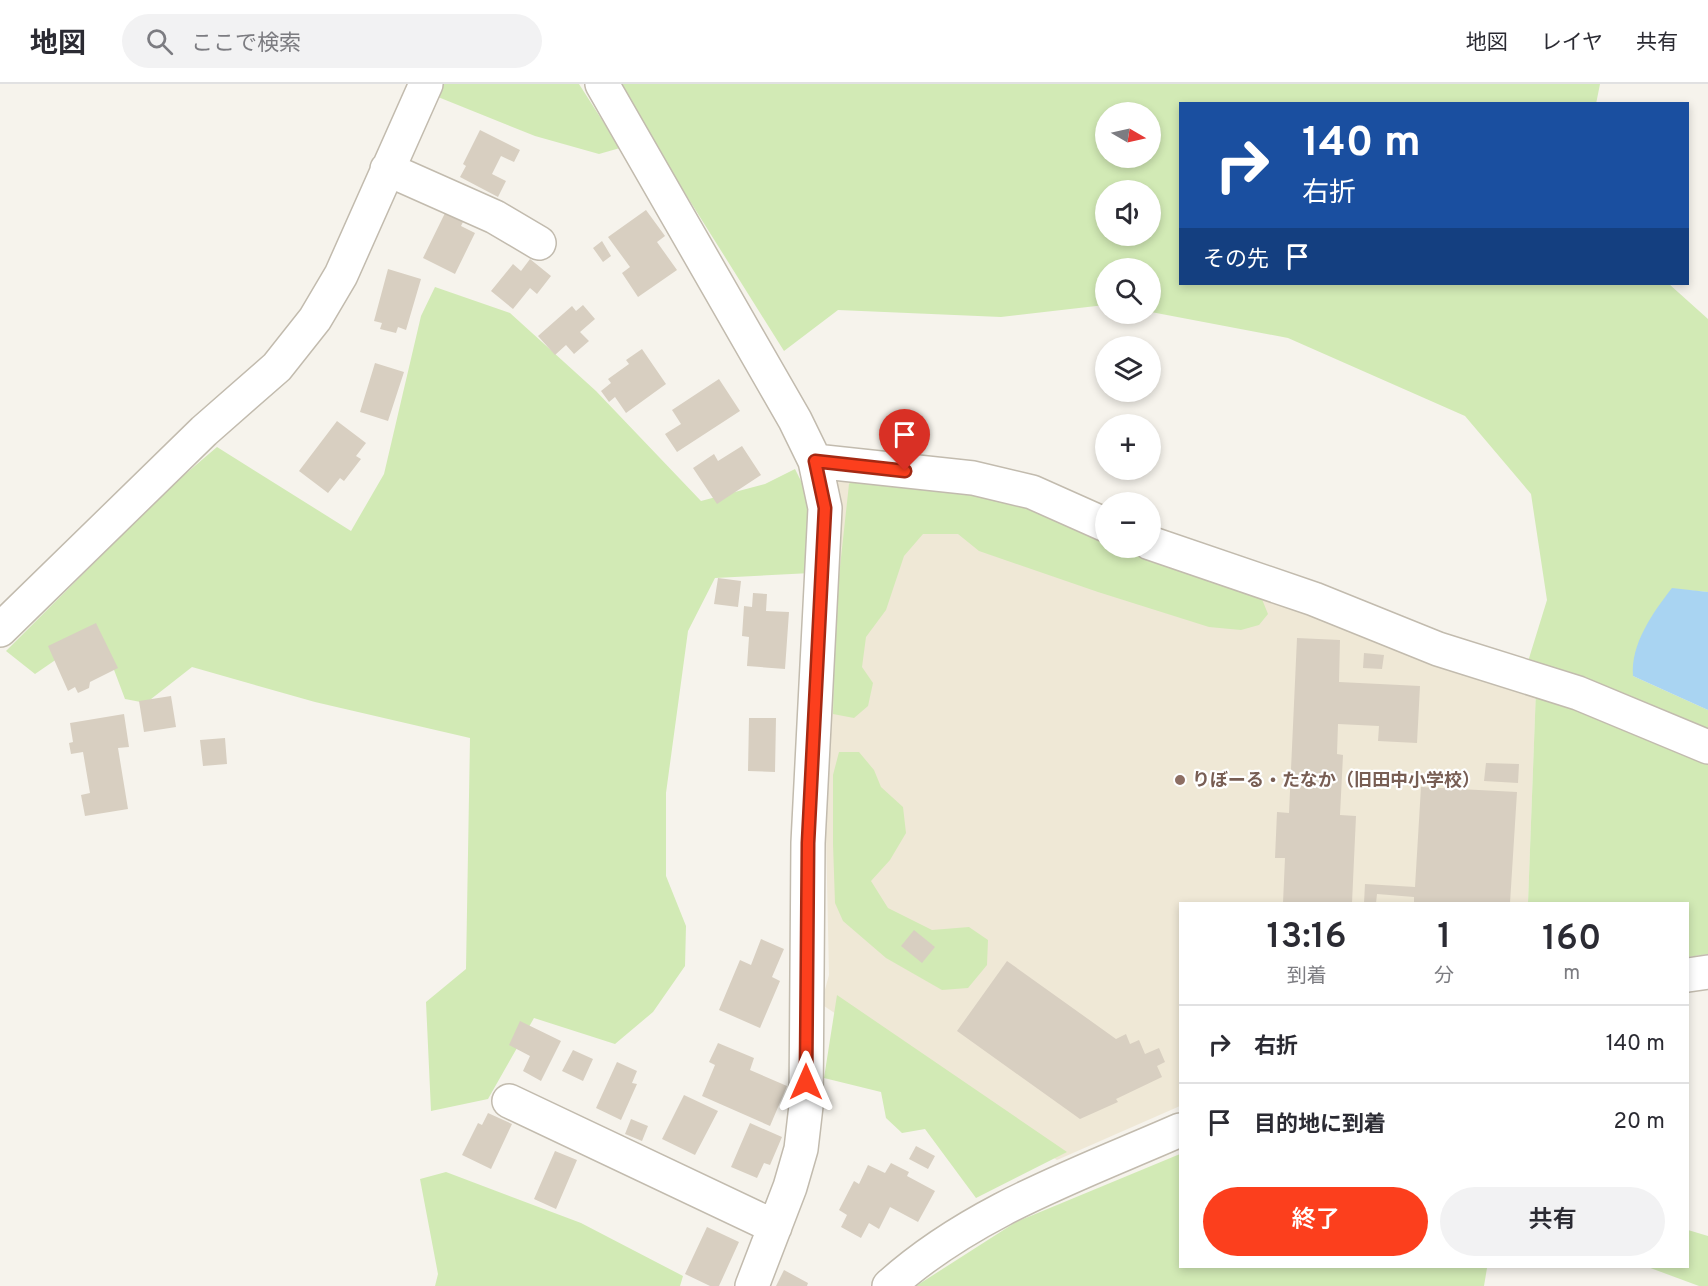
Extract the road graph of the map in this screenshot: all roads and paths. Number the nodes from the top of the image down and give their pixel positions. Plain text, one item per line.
1 (426, 84) edge
2 (602, 84) edge
3 (387, 170) junction
4 (539, 243) dead end
5 (815, 461) junction
6 (1095, 520) edge
7 (1161, 547) edge
8 (0, 630) edge
9 (1708, 747) edge
10 (1708, 972) edge
11 (1689, 975) edge
12 (509, 1101) dead end
13 (1179, 1130) edge
14 (776, 1227) junction
15 (752, 1286) edge
16 (889, 1286) edge

1 - 3 street
2 - 5 street
3 - 4 street
3 - 8 street
5 - 6 street
5 - 14 street
7 - 9 street
10 - 11 street
12 - 14 street
13 - 16 street
14 - 15 street

